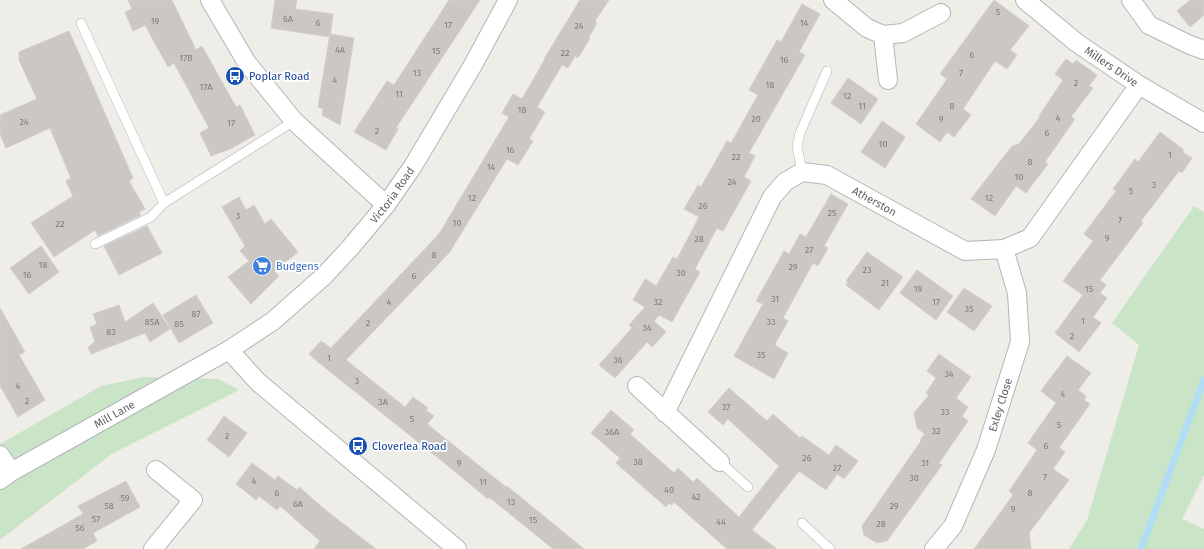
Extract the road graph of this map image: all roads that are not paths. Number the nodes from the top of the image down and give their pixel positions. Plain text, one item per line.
1 (210, 0) edge
2 (508, 0) edge
3 (833, 0) edge
4 (1132, 0) edge
5 (1034, 3) edge
6 (941, 13) dead end
7 (81, 23) dead end
8 (883, 35) junction
9 (1204, 50) edge
10 (827, 71) dead end
11 (888, 80) dead end
12 (1139, 85) junction
13 (294, 121) junction
14 (1204, 123) edge
15 (802, 172) junction
16 (164, 203) junction
17 (386, 205) junction
18 (95, 244) dead end
19 (1004, 249) junction
20 (229, 350) junction
21 (637, 386) dead end
22 (665, 413) junction
23 (0, 455) edge
24 (720, 462) joint
25 (156, 470) dead end
26 (6, 476) edge
27 (748, 487) dead end
28 (802, 523) dead end
29 (153, 549) edge
30 (457, 549) edge
31 (830, 549) edge
32 (934, 549) edge

1 - 13 street
2 - 17 street, Victoria Road
3 - 8 street
4 - 9 street
5 - 12 street, Millers Drive
6 - 8 street
7 - 16 lane
8 - 11 street
10 - 15 lane
12 - 14 street, Millers Drive
12 - 19 street, Atherston
13 - 16 lane
13 - 17 street
15 - 19 street, Atherston
15 - 22 street
16 - 18 lane
17 - 20 street, Victoria Road
19 - 32 street, Exley Close
20 - 26 street, Mill Lane
20 - 30 street
21 - 22 street
22 - 24 street
23 - 26 street
24 - 27 lane
25 - 29 street
28 - 31 lane

